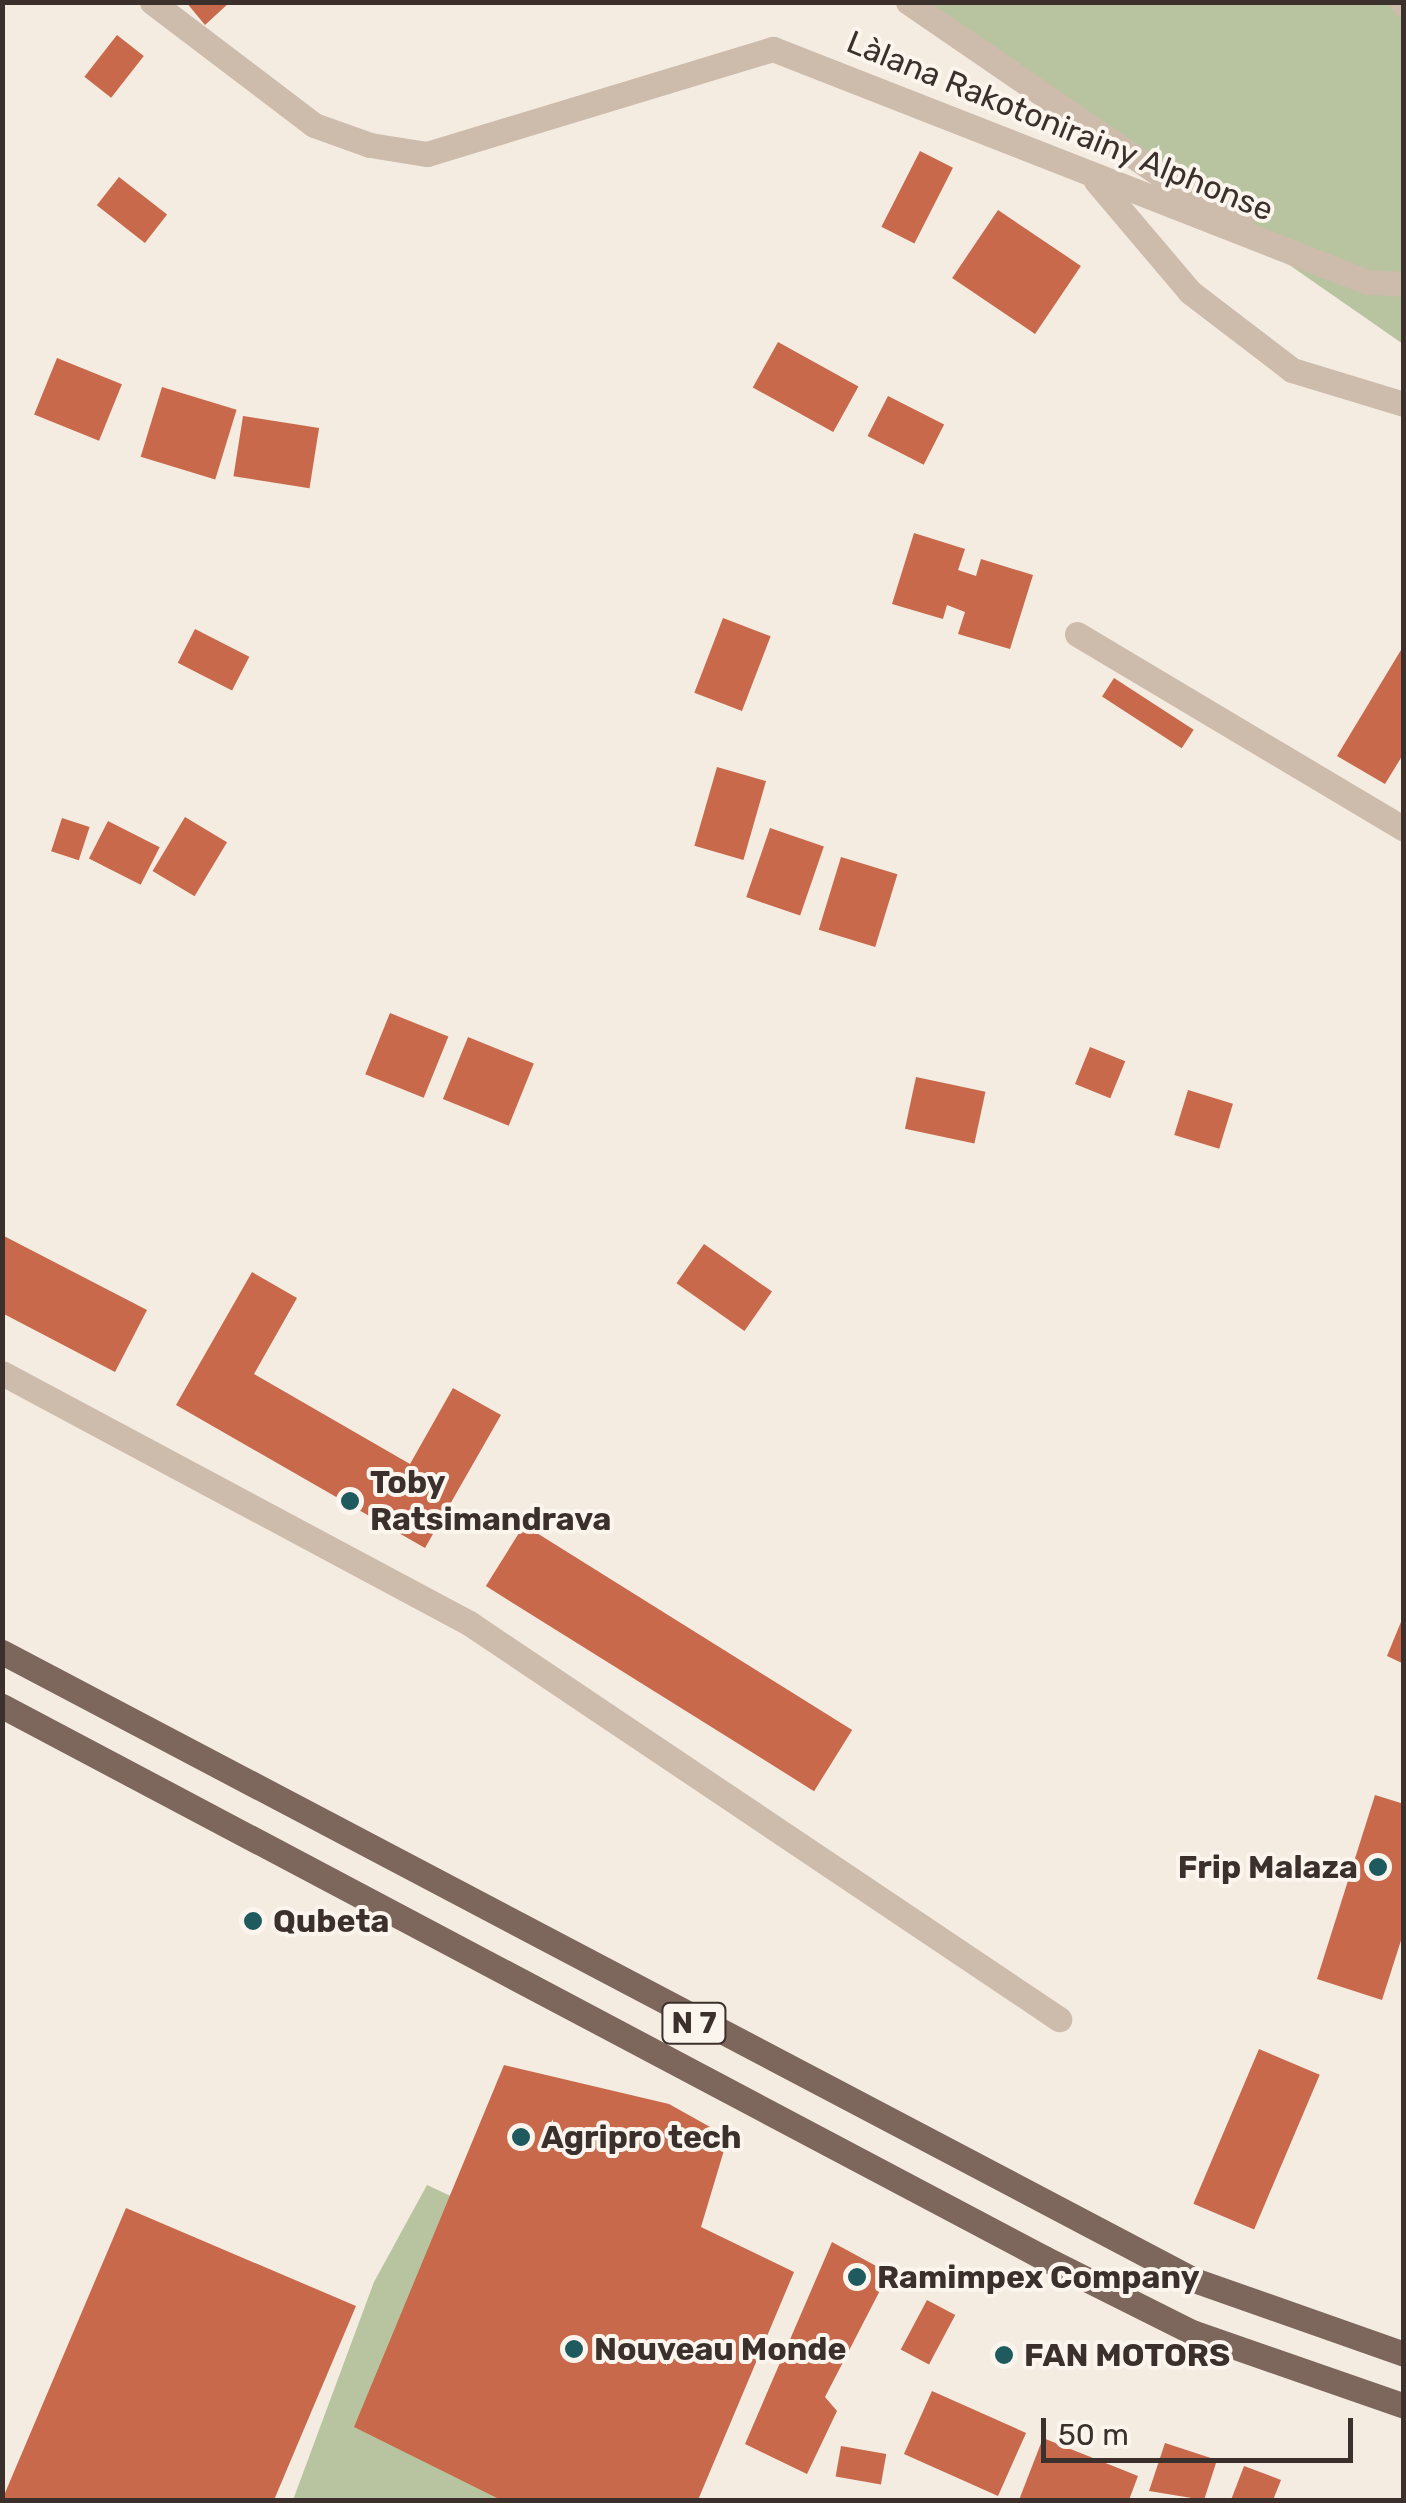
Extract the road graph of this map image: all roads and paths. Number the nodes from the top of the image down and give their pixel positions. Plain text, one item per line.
1 (152, 2) edge
2 (908, 2) edge
3 (1092, 177) junction
4 (1342, 272) junction
5 (1404, 284) edge
6 (1404, 404) edge
7 (1076, 634) dead end
8 (1404, 829) edge
9 (2, 1373) edge
10 (2, 1652) edge
11 (2, 1706) edge
12 (1059, 2019) dead end
13 (1404, 2354) edge
14 (1404, 2406) edge

1 - 3 street, Làlana Rakotonirainy Alphonse
2 - 4 street
3 - 4 street, Làlana Rakotonirainy Alphonse
3 - 6 street
4 - 5 street
7 - 8 street
9 - 12 street
10 - 13 main road, N 7
11 - 14 main road, N 7

